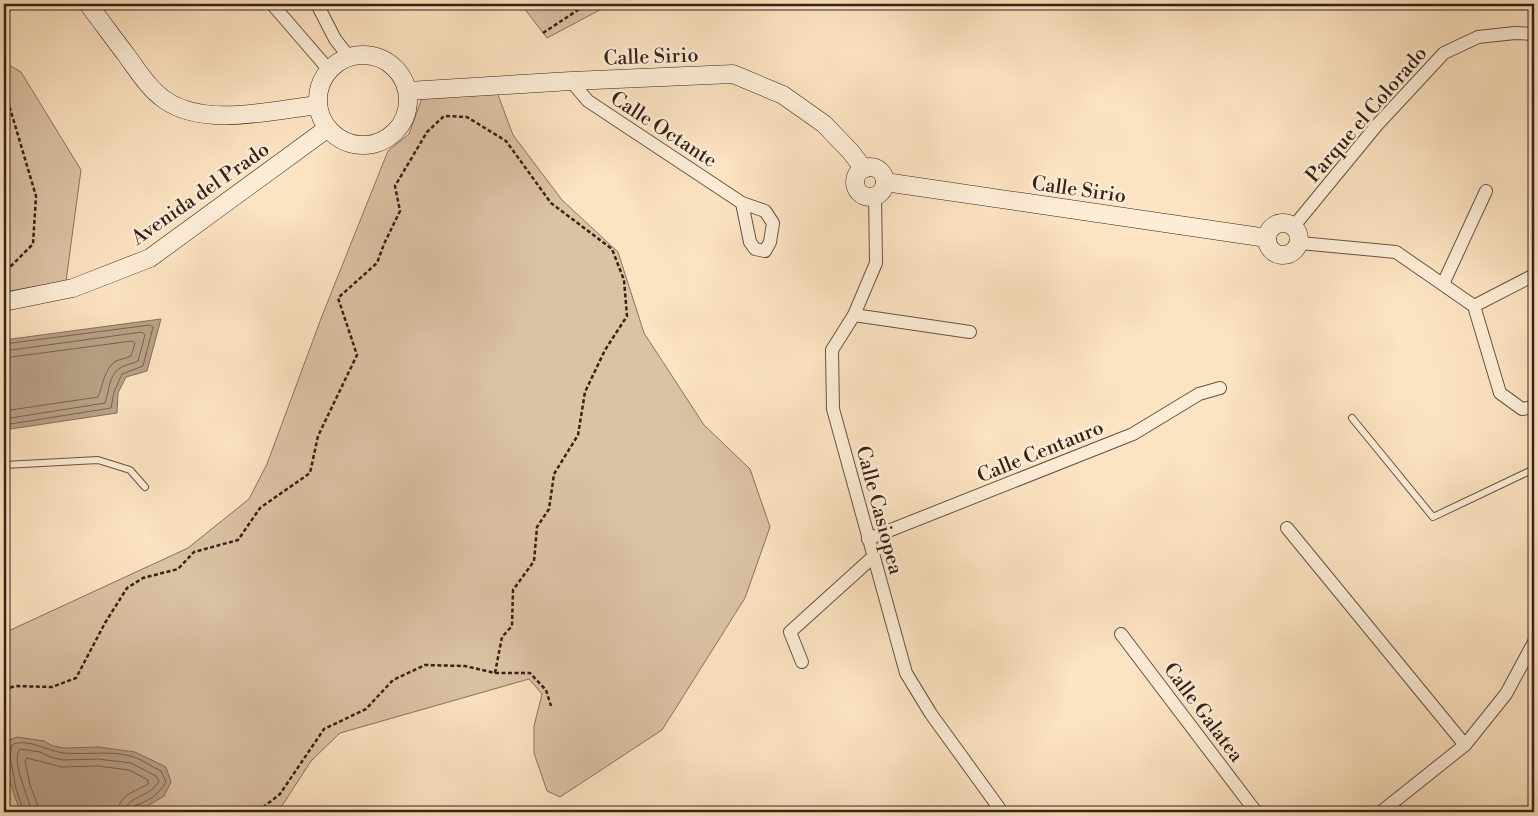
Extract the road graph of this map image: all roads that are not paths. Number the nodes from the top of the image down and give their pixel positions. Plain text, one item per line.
1 (88, 4) edge
2 (272, 4) edge
3 (316, 4) edge
4 (1534, 34) edge
5 (349, 57) junction
6 (329, 70) junction
7 (571, 81) junction
8 (408, 92) junction
9 (318, 105) junction
10 (328, 128) junction
11 (864, 168) junction
12 (880, 189) junction
13 (1486, 191) dead end
14 (742, 203) dead end
15 (1297, 234) junction
16 (1267, 238) junction
17 (1534, 275) edge
18 (1443, 284) junction
19 (4, 302) edge
20 (1474, 306) junction
21 (854, 315) junction
22 (970, 332) dead end
23 (1220, 388) dead end
24 (1534, 407) edge
25 (1352, 418) dead end
26 (4, 465) edge
27 (1534, 469) edge
28 (145, 487) dead end
29 (1287, 528) dead end
30 (868, 539) junction
31 (873, 557) junction
32 (1121, 634) dead end
33 (1534, 642) edge
34 (802, 662) dead end
35 (1466, 745) junction
36 (1002, 812) edge
37 (1256, 812) edge
38 (1381, 812) edge

1 - 9 street
2 - 6 street
3 - 5 street
4 - 15 street, Parque el Colorado
5 - 6 street
5 - 8 street
6 - 9 street
7 - 8 street, Calle Sirio
7 - 11 street, Calle Sirio
7 - 14 street, Calle Octante
8 - 10 street
9 - 10 street
10 - 19 street, Avenida del Prado
11 - 12 street
11 - 12 street
12 - 16 street, Calle Sirio
12 - 21 street, Calle Casiopea
13 - 18 street
15 - 16 street
15 - 16 street
15 - 18 street
17 - 20 street
18 - 20 street
20 - 24 street
21 - 22 street
21 - 30 street, Calle Casiopea
23 - 30 street, Calle Centauro
25 - 27 lane
26 - 28 lane
29 - 35 street
30 - 31 street, Calle Casiopea
31 - 34 street
31 - 36 street, Calle Casiopea
32 - 37 street, Calle Galatea
33 - 35 street
35 - 38 street

